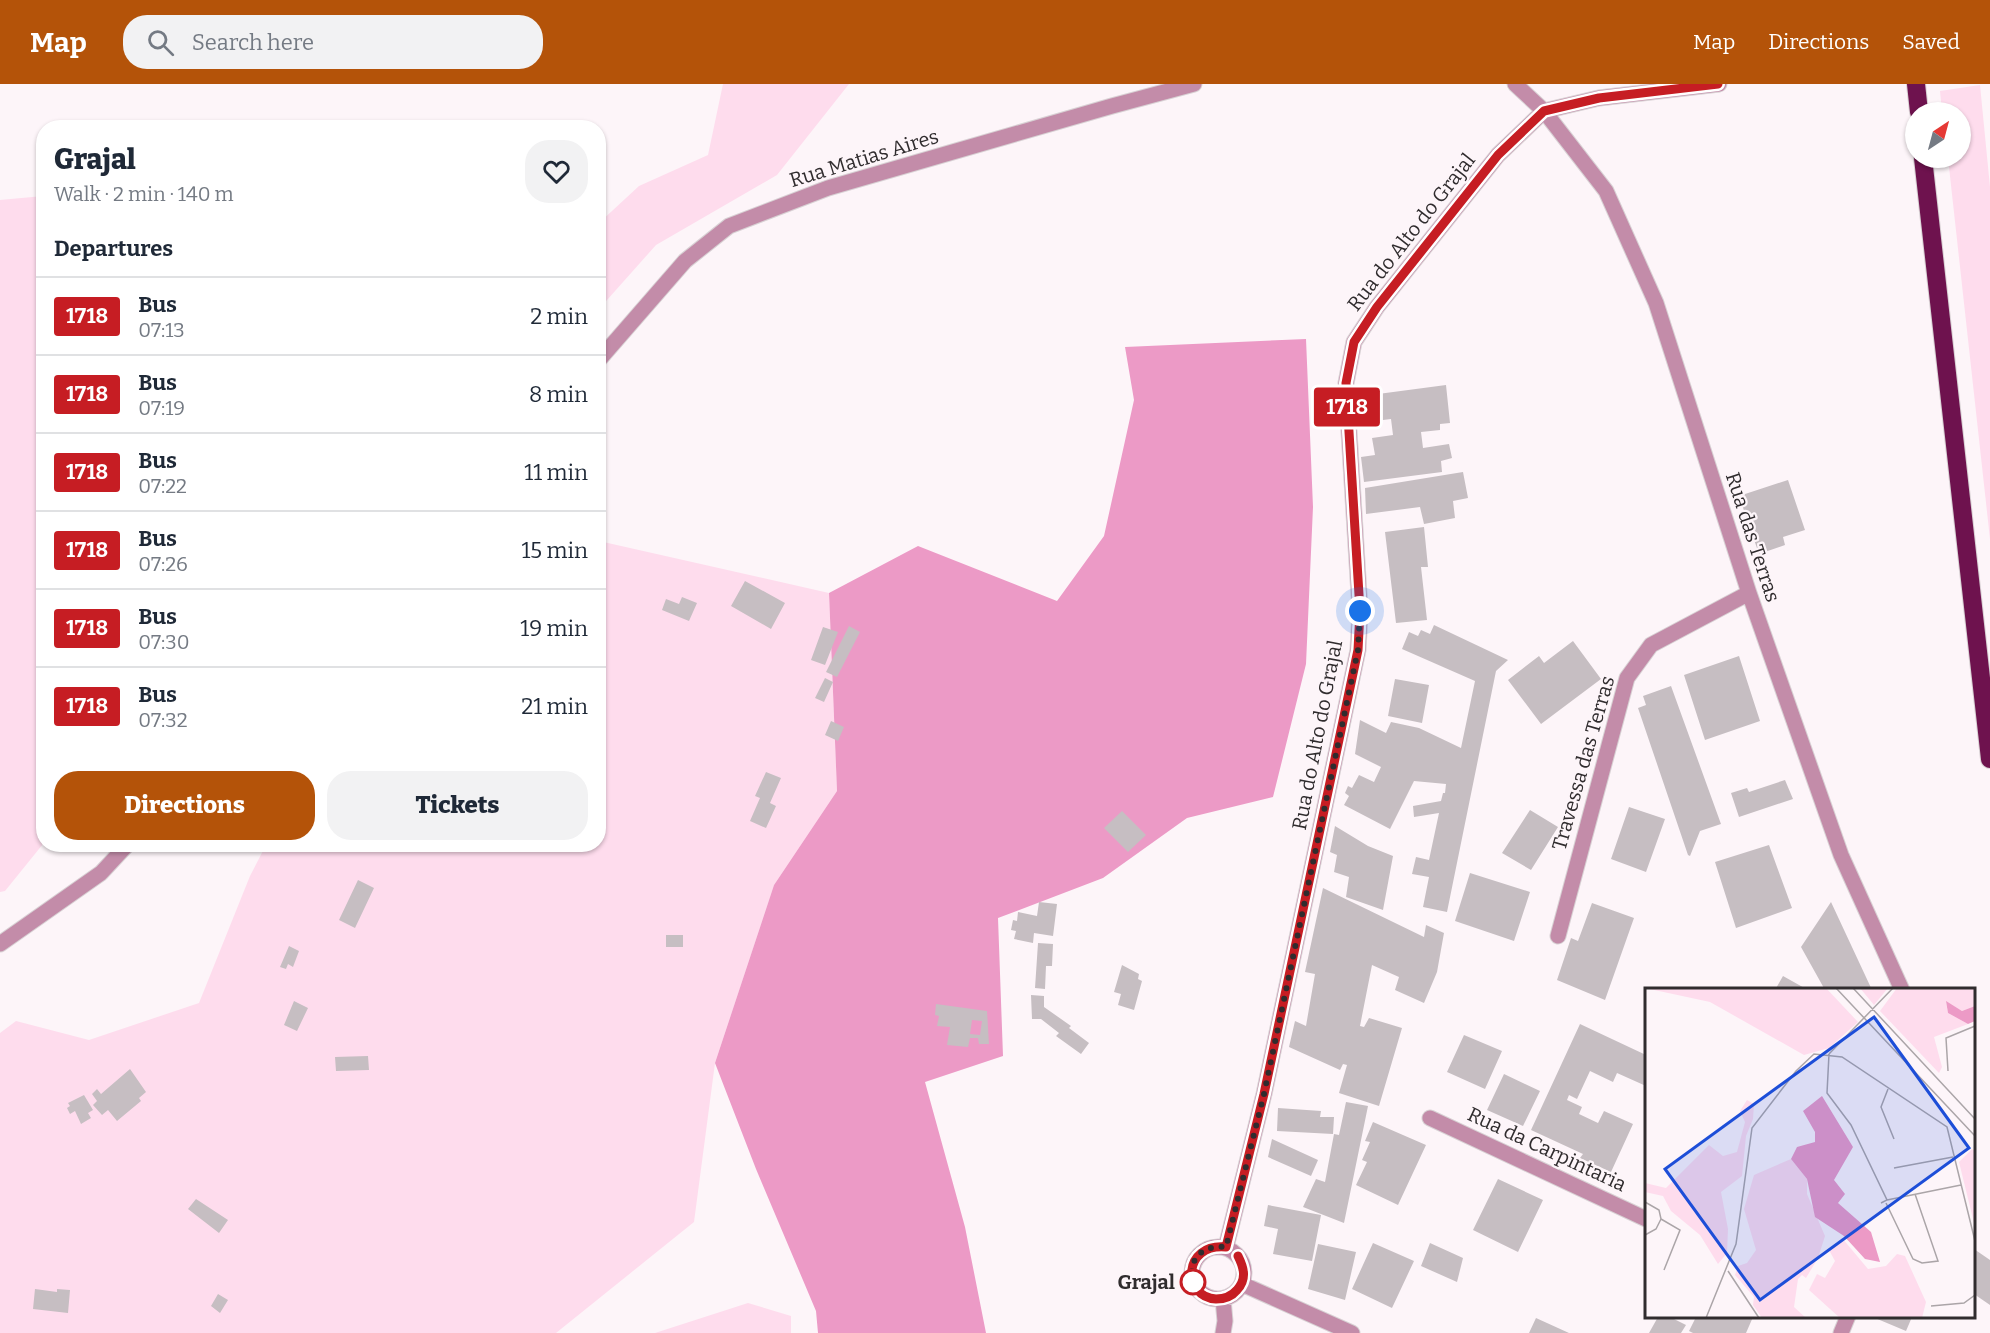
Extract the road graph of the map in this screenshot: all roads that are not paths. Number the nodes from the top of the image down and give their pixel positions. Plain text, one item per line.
1 (1194, 84) edge
2 (1515, 84) edge
3 (1719, 84) edge
4 (1916, 84) edge
5 (1918, 102) edge
6 (1544, 111) junction
7 (1924, 168) edge
8 (606, 352) edge
9 (1749, 593) junction
10 (1990, 759) edge
11 (121, 852) edge
12 (1558, 936) dead end
13 (0, 945) edge
14 (1901, 988) edge
15 (1430, 1118) dead end
16 (1645, 1218) edge
17 (1226, 1247) junction
18 (1242, 1284) junction
19 (1223, 1299) junction
20 (1848, 1318) edge
21 (1223, 1333) edge
22 (1352, 1333) edge
23 (1842, 1333) edge

1 - 8 street, Rua Matias Aires
2 - 6 street
3 - 6 street
4 - 5 highway
6 - 9 street, Rua das Terras
6 - 17 street, Rua do Alto do Grajal
7 - 10 highway
9 - 12 street, Travessa das Terras
9 - 14 street, Rua das Terras
11 - 13 street
15 - 16 street, Rua da Carpintaria
17 - 18 street
17 - 19 street
18 - 19 street
18 - 22 street
19 - 21 street
20 - 23 street

